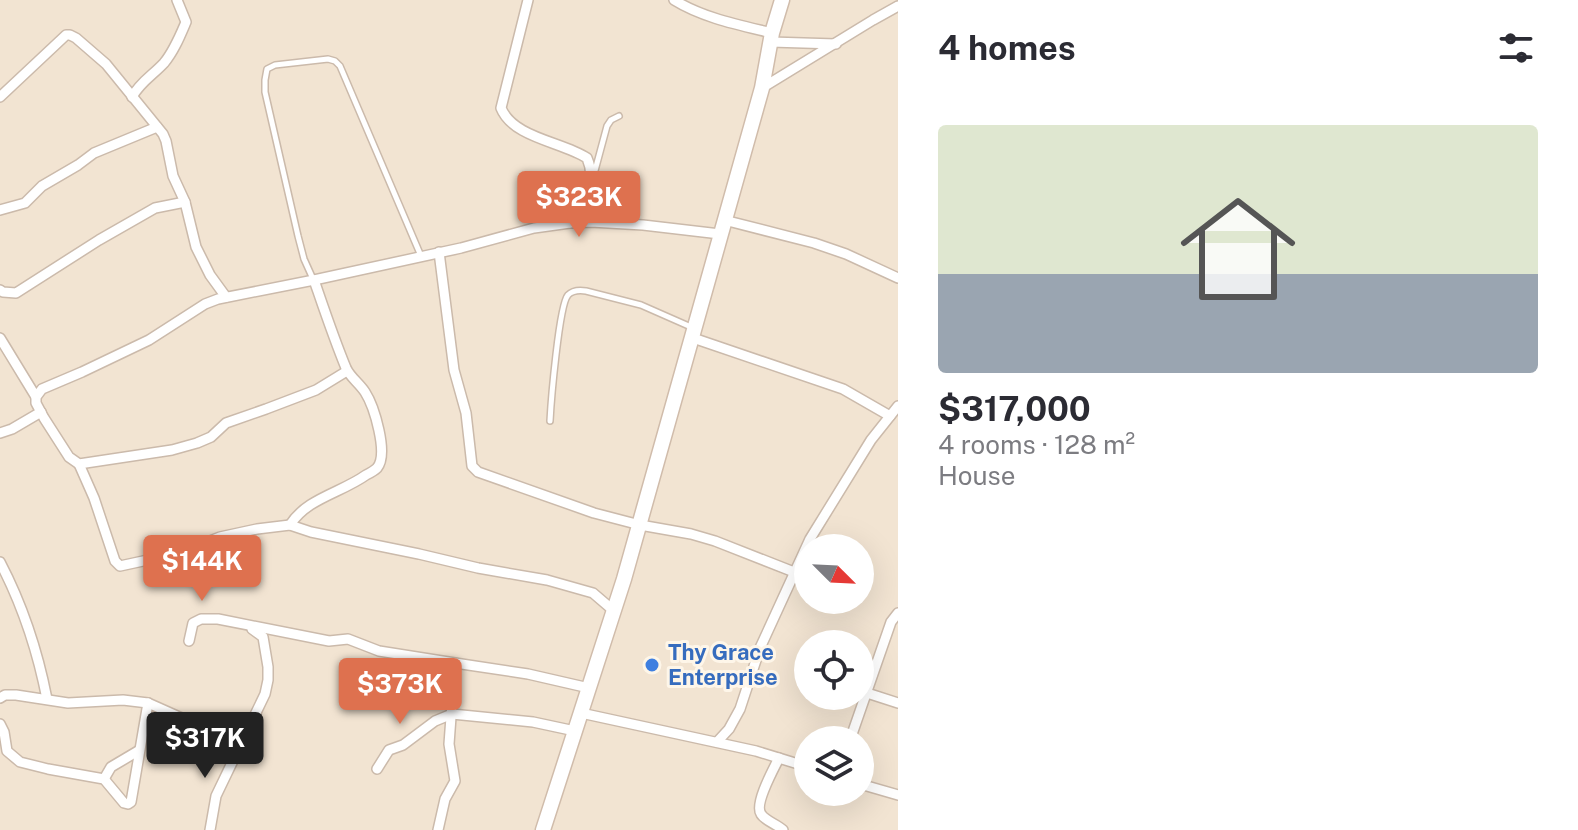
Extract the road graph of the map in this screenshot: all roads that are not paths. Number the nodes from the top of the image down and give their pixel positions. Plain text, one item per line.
1 (177, 0) edge
2 (528, 0) edge
3 (674, 0) edge
4 (782, 0) edge
5 (898, 6) edge
6 (772, 37) junction
7 (836, 44) junction
8 (762, 88) junction
9 (0, 97) edge
10 (132, 97) junction
11 (619, 116) dead end
12 (157, 127) junction
13 (592, 182) junction
14 (185, 202) junction
15 (0, 210) edge
16 (570, 223) junction
17 (722, 227) junction
18 (439, 252) junction
19 (421, 256) junction
20 (898, 278) edge
21 (314, 280) junction
22 (0, 290) edge
23 (226, 297) junction
24 (694, 333) junction
25 (0, 338) edge
26 (347, 371) junction
27 (36, 397) junction
28 (898, 406) edge
29 (41, 412) junction
30 (890, 416) junction
31 (550, 421) dead end
32 (0, 433) edge
33 (79, 464) junction
34 (290, 525) junction
35 (640, 525) junction
36 (814, 534) edge
37 (0, 562) edge
38 (794, 572) joint
39 (614, 611) junction
40 (898, 613) edge
41 (249, 626) junction
42 (189, 641) dead end
43 (455, 663) junction
44 (874, 672) edge
45 (589, 688) junction
46 (874, 695) edge
47 (0, 698) edge
48 (47, 699) junction
49 (148, 703) junction
50 (898, 703) edge
51 (581, 713) junction
52 (452, 714) junction
53 (0, 724) edge
54 (575, 731) junction
55 (717, 742) junction
56 (240, 744) junction
57 (138, 751) junction
58 (779, 758) junction
59 (794, 763) edge
60 (377, 769) dead end
61 (104, 779) junction
62 (874, 788) edge
63 (898, 795) edge
64 (210, 830) edge
65 (438, 830) edge
66 (543, 830) edge
67 (783, 830) edge

1 - 10 street
2 - 13 street
3 - 6 street
4 - 6 street
5 - 7 street
6 - 7 street
6 - 8 street
7 - 8 street
8 - 17 street
9 - 10 street
10 - 12 street
11 - 13 lane
12 - 14 street
12 - 15 street
13 - 16 street
14 - 22 street
14 - 23 street
16 - 17 street
16 - 18 street
17 - 20 street
17 - 24 street
18 - 19 street
18 - 35 street
19 - 21 street
19 - 21 lane
21 - 23 street
21 - 26 street
23 - 27 street
24 - 30 street
24 - 31 lane
24 - 35 street
25 - 27 street
26 - 33 street
26 - 34 street
27 - 29 street
28 - 30 street
29 - 32 street
29 - 33 street
30 - 36 street
33 - 34 street
34 - 39 street
35 - 38 street
35 - 39 street
37 - 48 street
38 - 55 street
39 - 45 street
40 - 44 street
41 - 42 street
41 - 43 street
41 - 56 street
43 - 45 street
43 - 52 street
45 - 51 street
46 - 50 street
47 - 48 street
48 - 49 street
49 - 56 street
49 - 57 street
51 - 54 street
51 - 55 street
52 - 54 street
52 - 60 street
52 - 65 street
53 - 61 street
54 - 66 street
55 - 58 street
56 - 64 street
57 - 61 street
57 - 61 street
58 - 59 street
58 - 67 street
62 - 63 street

